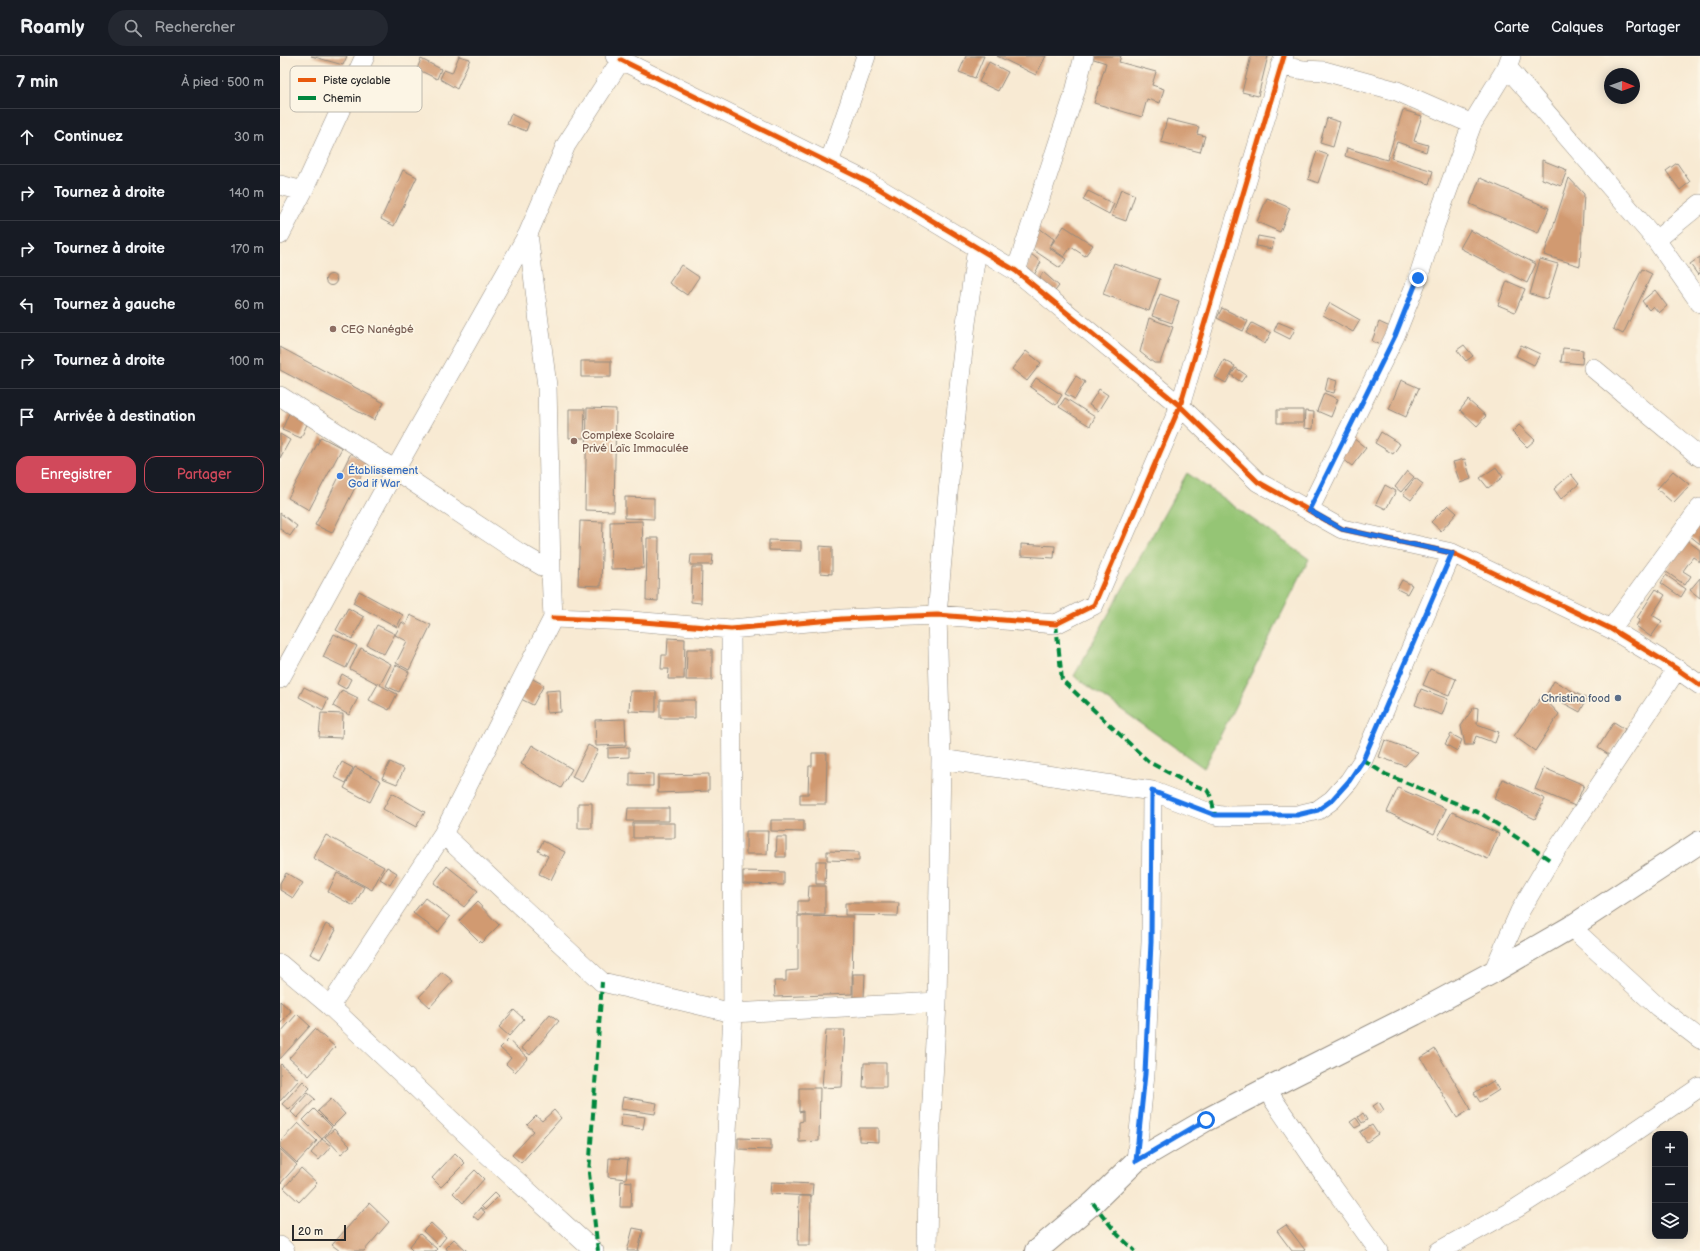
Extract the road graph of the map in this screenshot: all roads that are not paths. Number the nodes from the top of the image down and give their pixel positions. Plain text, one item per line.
1 (365, 56) edge
2 (866, 56) edge
3 (1084, 56) edge
4 (618, 58) edge
5 (1282, 61) edge
6 (1509, 62) edge
7 (360, 66) edge
8 (339, 112) edge
9 (1472, 124) junction
10 (829, 164) junction
11 (280, 185) edge
12 (303, 191) junction
13 (1700, 204) edge
14 (528, 234) junction
15 (280, 235) edge
16 (1656, 240) junction
17 (977, 248) junction
18 (1016, 271) junction
19 (1700, 303) edge
20 (1593, 368) dead end
21 (280, 396) edge
22 (1180, 406) junction
23 (1700, 457) edge
24 (395, 470) junction
25 (1700, 508) edge
26 (1309, 510) junction
27 (1452, 553) junction
28 (551, 572) junction
29 (937, 615) junction
30 (553, 618) junction
31 (731, 629) junction
32 (1612, 629) junction
33 (1677, 669) junction
34 (280, 679) edge
35 (1700, 686) edge
36 (941, 759) junction
37 (1152, 791) junction
38 (443, 834) junction
39 (1700, 842) edge
40 (1571, 927) junction
41 (280, 964) edge
42 (1493, 972) junction
43 (937, 1002) junction
44 (330, 1006) junction
45 (733, 1013) junction
46 (1700, 1039) edge
47 (1700, 1088) edge
48 (1266, 1089) junction
49 (1136, 1161) junction
50 (280, 1246) edge
51 (286, 1251) edge
52 (594, 1251) edge
53 (721, 1251) edge
54 (927, 1251) edge
55 (1036, 1251) edge
56 (1379, 1251) edge
57 (1439, 1251) edge

1 - 7 street
2 - 10 street
3 - 18 street
4 - 10 street
4 - 14 street
5 - 9 street
5 - 22 street
6 - 9 street
6 - 16 street
8 - 12 street
9 - 26 street
10 - 17 street
11 - 12 street
12 - 15 street
13 - 16 street
14 - 24 street
14 - 28 street
16 - 19 street
17 - 18 street
17 - 29 street
18 - 22 street
20 - 23 street
21 - 24 street
22 - 26 street
22 - 29 street
24 - 28 street
24 - 34 street
25 - 32 street
26 - 27 street
27 - 32 street
27 - 37 street
28 - 30 street
29 - 31 street
29 - 36 street
30 - 31 street
30 - 38 street
31 - 45 street
32 - 33 street
33 - 35 street
33 - 42 street
36 - 37 street
36 - 43 street
37 - 49 street
38 - 44 street
38 - 45 street
39 - 40 street
40 - 42 street
40 - 46 street
41 - 44 street
42 - 48 street
43 - 45 street
43 - 54 street
44 - 52 street
45 - 53 street
47 - 57 street
48 - 49 street
48 - 56 street
49 - 55 street
50 - 51 street

